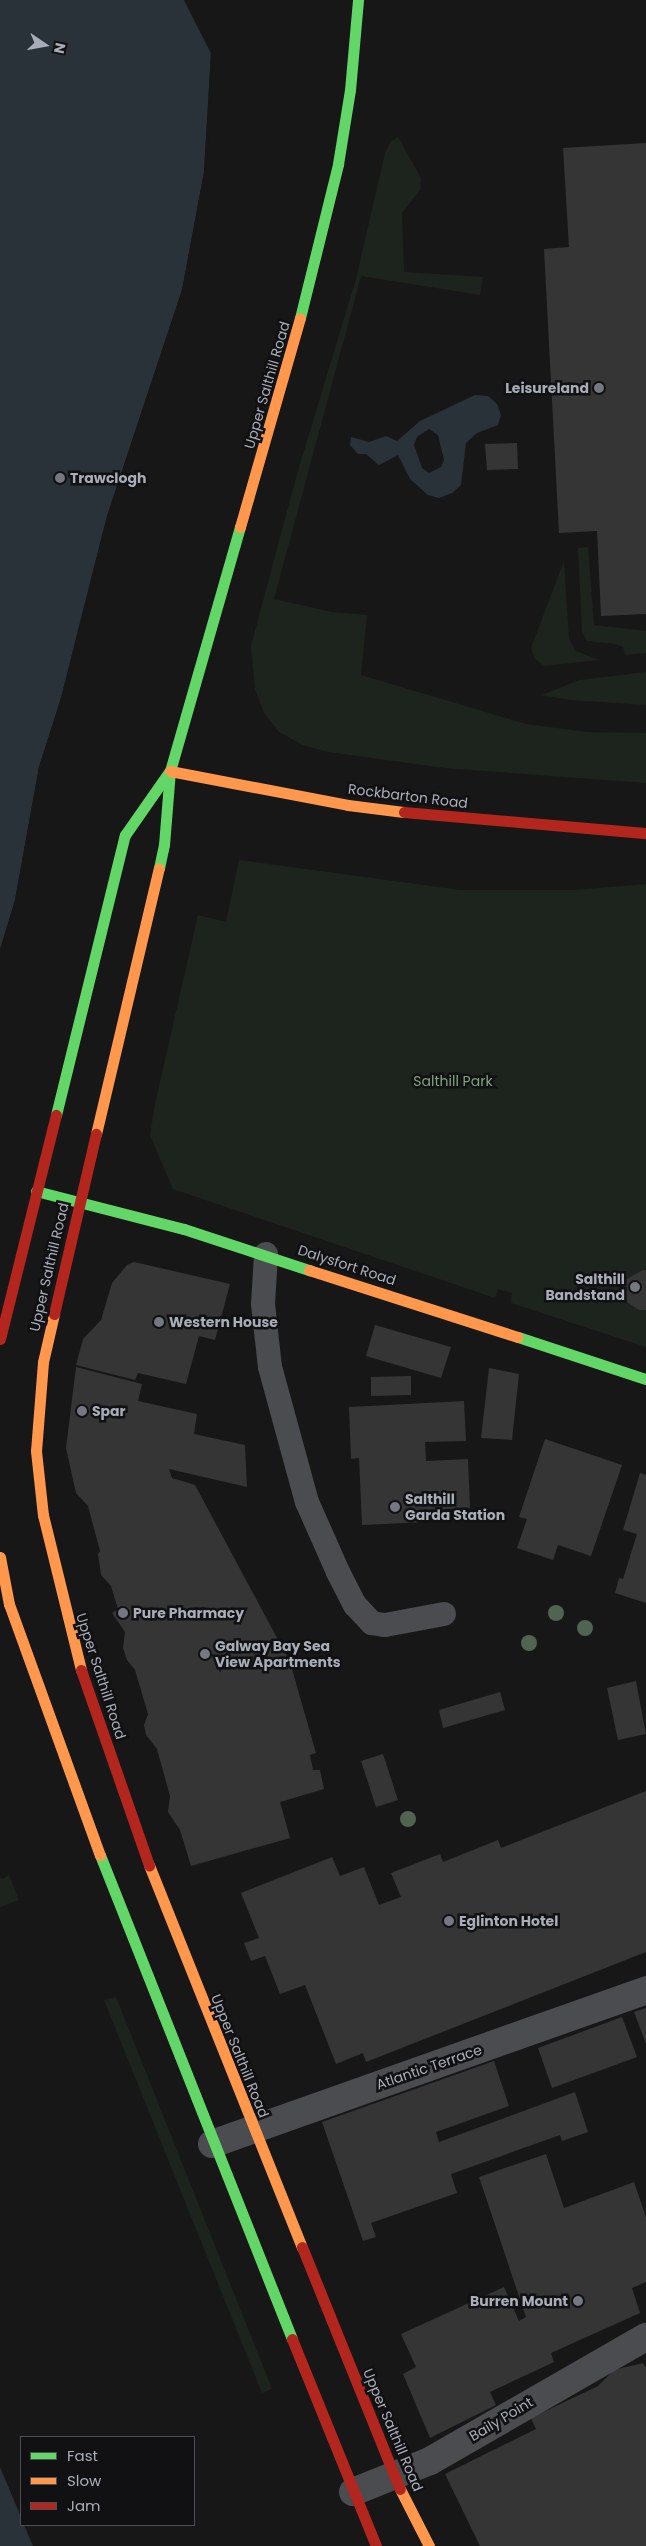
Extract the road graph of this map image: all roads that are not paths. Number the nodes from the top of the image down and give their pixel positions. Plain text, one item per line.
1 (358, 0) edge
2 (170, 771) junction
3 (646, 834) edge
4 (36, 1191) junction
5 (79, 1202) junction
6 (266, 1254) junction
7 (0, 1339) edge
8 (646, 1379) edge
9 (0, 1557) edge
10 (444, 1614) dead end
11 (646, 1990) edge
12 (253, 2129) junction
13 (212, 2144) junction
14 (646, 2337) edge
15 (394, 2477) junction
16 (353, 2492) junction
17 (376, 2546) edge
18 (429, 2546) edge

1 - 2 main road, Upper Salthill Road
2 - 3 main road, Rockbarton Road
2 - 4 main road, Upper Salthill Road
2 - 5 main road, Upper Salthill Road
4 - 5 main road, Dalysfort Road
4 - 7 main road, Upper Salthill Road
5 - 6 main road, Dalysfort Road
5 - 12 main road, Upper Salthill Road
6 - 8 main road, Dalysfort Road
6 - 10 lane
9 - 13 main road
11 - 12 street, Atlantic Terrace
12 - 13 street, Atlantic Terrace
12 - 15 main road, Upper Salthill Road
13 - 16 main road
14 - 15 street, Baily Point
15 - 16 street, Baily Point
15 - 18 main road, Upper Salthill Road
16 - 17 main road

